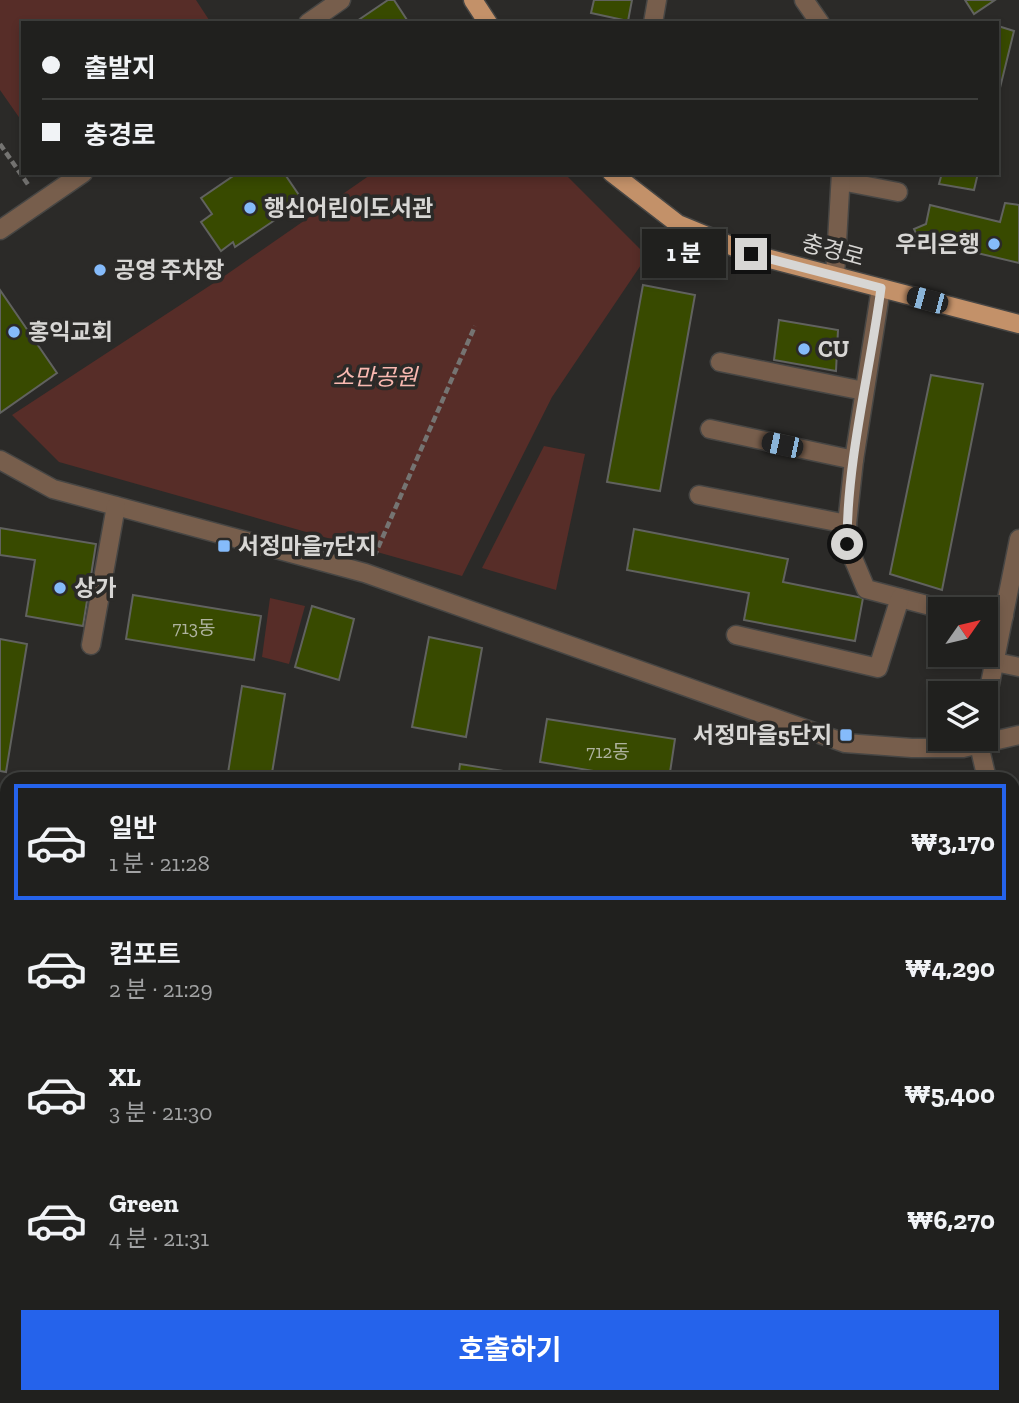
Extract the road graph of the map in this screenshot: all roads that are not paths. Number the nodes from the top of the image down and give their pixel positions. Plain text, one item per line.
1 (341, 0) edge
2 (473, 0) edge
3 (657, 0) edge
4 (804, 0) edge
5 (311, 21) edge
6 (487, 21) edge
7 (653, 21) edge
8 (819, 21) edge
9 (80, 175) edge
10 (615, 175) edge
11 (841, 177) edge
12 (898, 192) dead end
13 (0, 230) edge
14 (835, 276) junction
15 (881, 288) junction
16 (1019, 324) edge
17 (720, 362) dead end
18 (864, 391) junction
19 (710, 429) dead end
20 (0, 460) edge
21 (854, 460) junction
22 (699, 495) dead end
23 (116, 506) junction
24 (847, 524) junction
25 (1019, 539) edge
26 (900, 598) junction
27 (928, 605) edge
28 (998, 615) edge
29 (1004, 615) junction
30 (736, 635) dead end
31 (90, 645) dead end
32 (998, 646) edge
33 (998, 663) edge
34 (1019, 667) edge
35 (1019, 735) edge
36 (998, 739) edge
37 (928, 748) edge
38 (982, 751) edge
39 (986, 772) edge

1 - 5 street
2 - 6 main road
3 - 7 street
4 - 8 street
9 - 13 street
10 - 14 main road, 충경로
11 - 12 street
11 - 14 street
14 - 15 main road, 충경로
15 - 16 main road, 충경로
15 - 18 street
17 - 18 street
18 - 21 street
19 - 21 street
20 - 23 street
21 - 24 street
22 - 24 street
23 - 31 street
23 - 37 street
24 - 26 street
25 - 29 street
26 - 27 street
26 - 30 street
28 - 29 street
29 - 32 street
33 - 34 street
35 - 36 street
38 - 39 street

